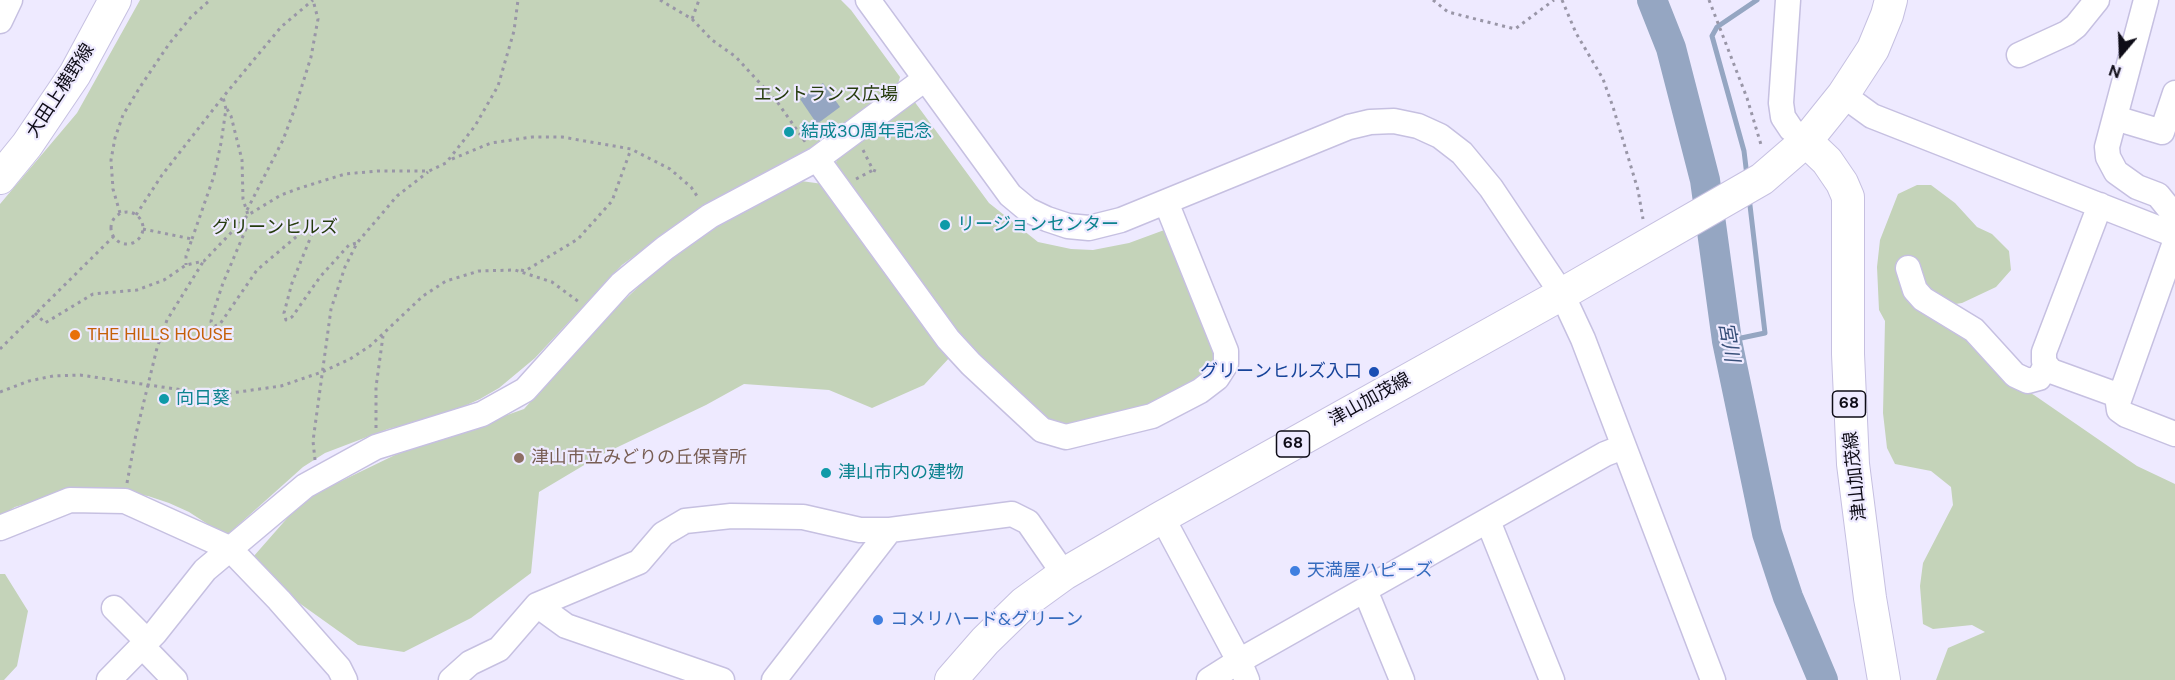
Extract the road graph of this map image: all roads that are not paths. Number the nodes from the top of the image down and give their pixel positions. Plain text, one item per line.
1 (10, 0) edge
2 (115, 0) edge
3 (868, 0) edge
4 (1788, 0) edge
5 (1891, 0) edge
6 (2097, 0) edge
7 (2146, 0) edge
8 (0, 21) edge
9 (2019, 55) dead end
10 (925, 79) junction
11 (2175, 93) edge
12 (1843, 95) junction
13 (2115, 118) junction
14 (1806, 141) junction
15 (817, 159) junction
16 (0, 178) edge
17 (1166, 202) junction
18 (2100, 205) junction
19 (2175, 216) edge
20 (2175, 235) edge
21 (1908, 268) dead end
22 (1562, 294) junction
23 (2046, 365) junction
24 (2120, 396) junction
25 (2175, 434) edge
26 (1623, 447) junction
27 (1161, 517) junction
28 (1488, 521) junction
29 (0, 528) edge
30 (890, 530) junction
31 (229, 548) junction
32 (1064, 574) junction
33 (1365, 590) junction
34 (537, 605) junction
35 (114, 608) dead end
36 (144, 643) junction
37 (1243, 670) edge
38 (109, 680) edge
39 (175, 680) edge
40 (345, 680) edge
41 (451, 680) edge
42 (722, 680) edge
43 (774, 680) edge
44 (951, 680) edge
45 (1209, 680) edge
46 (1402, 680) edge
47 (1552, 680) edge
48 (1713, 680) edge
49 (1884, 680) edge

1 - 8 street
2 - 16 main road, 大田上横野線
3 - 10 street
4 - 14 street
5 - 12 main road, 津山加茂線 / 68
6 - 9 street
7 - 13 street
10 - 15 street
10 - 17 street
11 - 13 street
12 - 14 main road, 津山加茂線 / 68
12 - 18 street
13 - 19 street
14 - 22 main road, 津山加茂線 / 68
14 - 49 main road, 津山加茂線 / 68
15 - 17 street
15 - 31 street
17 - 22 street
18 - 20 street
18 - 23 street
20 - 24 street
21 - 23 street
22 - 26 street
22 - 27 main road, 津山加茂線 / 68
23 - 24 street
24 - 25 street
26 - 28 street
26 - 48 street
27 - 32 main road, 津山加茂線 / 68
27 - 37 street
28 - 33 street
28 - 47 street
29 - 31 street
30 - 32 street
30 - 34 street
30 - 43 street
31 - 36 street
31 - 40 street
32 - 44 main road, 津山加茂線 / 68
33 - 37 street
33 - 46 street
34 - 41 street
34 - 42 street
35 - 36 street
36 - 38 street
36 - 39 street
37 - 45 street

